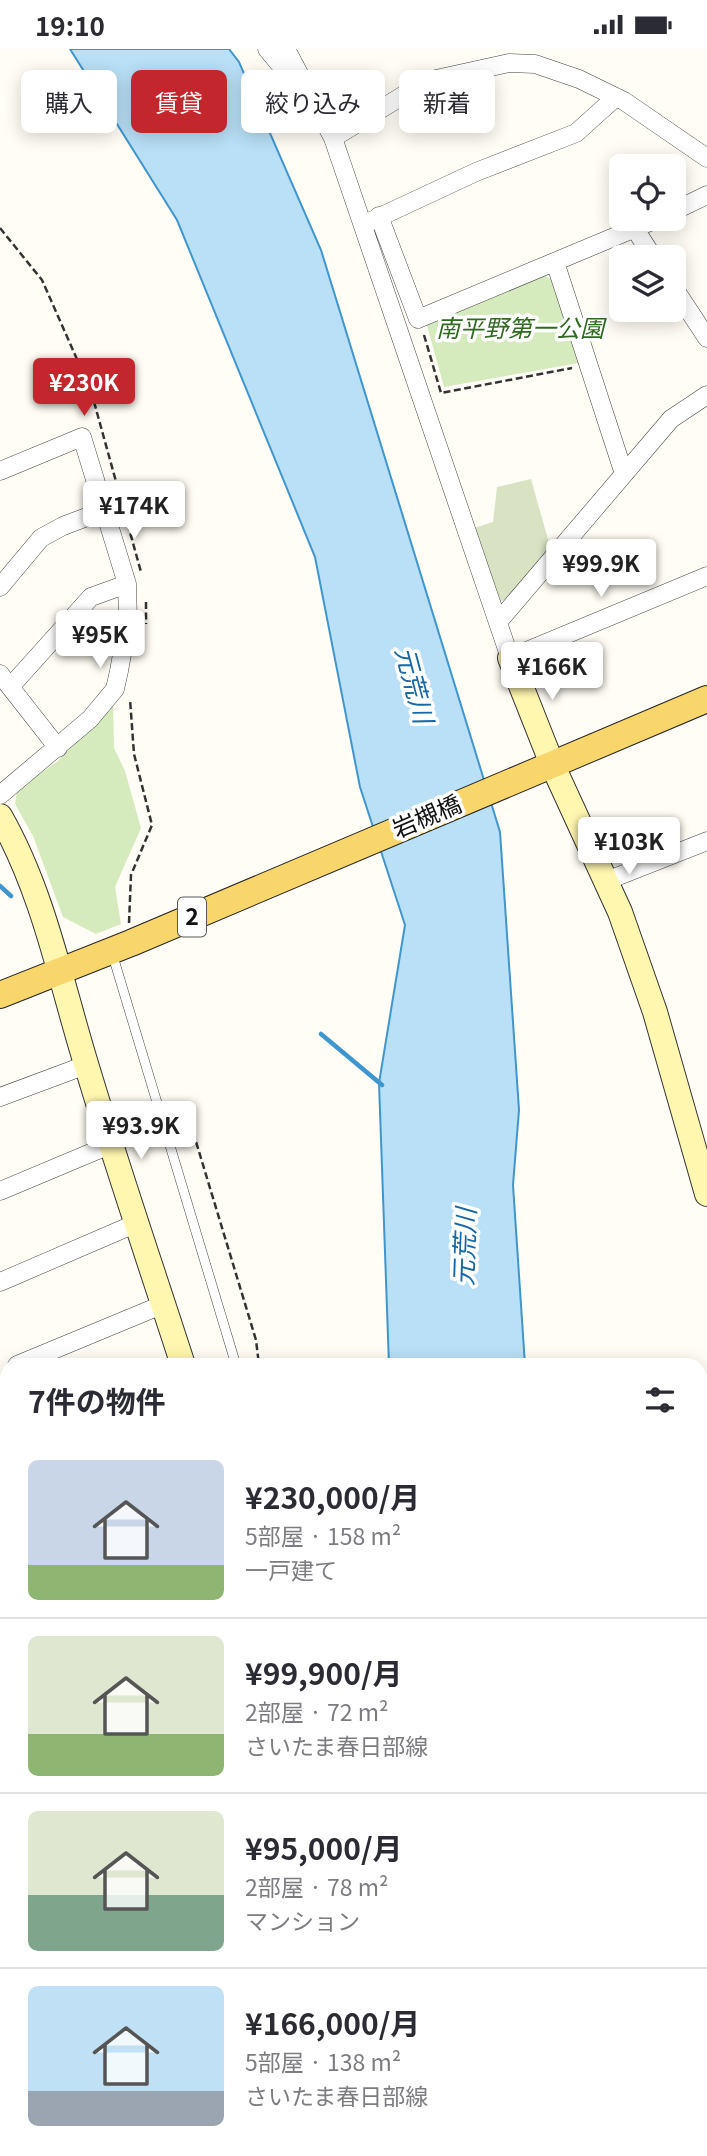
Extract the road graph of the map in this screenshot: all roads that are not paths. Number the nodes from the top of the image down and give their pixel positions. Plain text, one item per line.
1 (267, 49) edge
2 (286, 49) edge
3 (509, 56) edge
4 (285, 70) edge
5 (297, 70) edge
6 (616, 97) junction
7 (330, 133) edge
8 (333, 138) junction
9 (707, 158) edge
10 (707, 195) edge
11 (686, 205) edge
12 (379, 216) junction
13 (362, 226) junction
14 (630, 231) edge
15 (555, 262) junction
16 (686, 306) edge
17 (707, 338) edge
18 (707, 395) edge
19 (0, 471) edge
20 (624, 474) junction
21 (105, 510) junction
22 (707, 576) edge
23 (127, 584) junction
24 (0, 587) edge
25 (498, 621) junction
26 (510, 658) junction
27 (5, 680) edge
28 (707, 699) edge
29 (58, 748) junction
30 (542, 768) junction
31 (0, 795) edge
32 (0, 816) edge
33 (707, 841) edge
34 (606, 881) junction
35 (112, 951) junction
36 (60, 969) junction
37 (0, 995) edge
38 (86, 1066) junction
39 (0, 1097) edge
40 (112, 1144) junction
41 (0, 1191) edge
42 (707, 1194) edge
43 (137, 1223) junction
44 (0, 1282) edge
45 (164, 1304) junction
46 (34, 1358) edge
47 (176, 1358) edge
48 (234, 1358) edge

1 - 4 street
2 - 5 street
3 - 6 street
3 - 8 street
6 - 9 street
6 - 12 street
7 - 8 street
8 - 13 street
10 - 11 street
12 - 13 street
12 - 15 street
13 - 25 street
14 - 15 street
15 - 20 street
16 - 17 street
18 - 20 street
19 - 21 street
20 - 25 street
21 - 23 street
21 - 24 street
22 - 26 street
23 - 27 street
23 - 29 street
25 - 26 street
26 - 30 street
27 - 29 street
28 - 30 main road, 2
29 - 31 street
30 - 34 street
30 - 35 main road, 岩槻橋 / 2
32 - 36 street
33 - 34 street
34 - 42 street
35 - 36 main road, 2
35 - 48 lane
36 - 37 main road, 2
36 - 38 street
38 - 39 street
38 - 40 street
40 - 41 street
40 - 43 street
43 - 44 street
43 - 45 street
45 - 46 street
45 - 47 street

